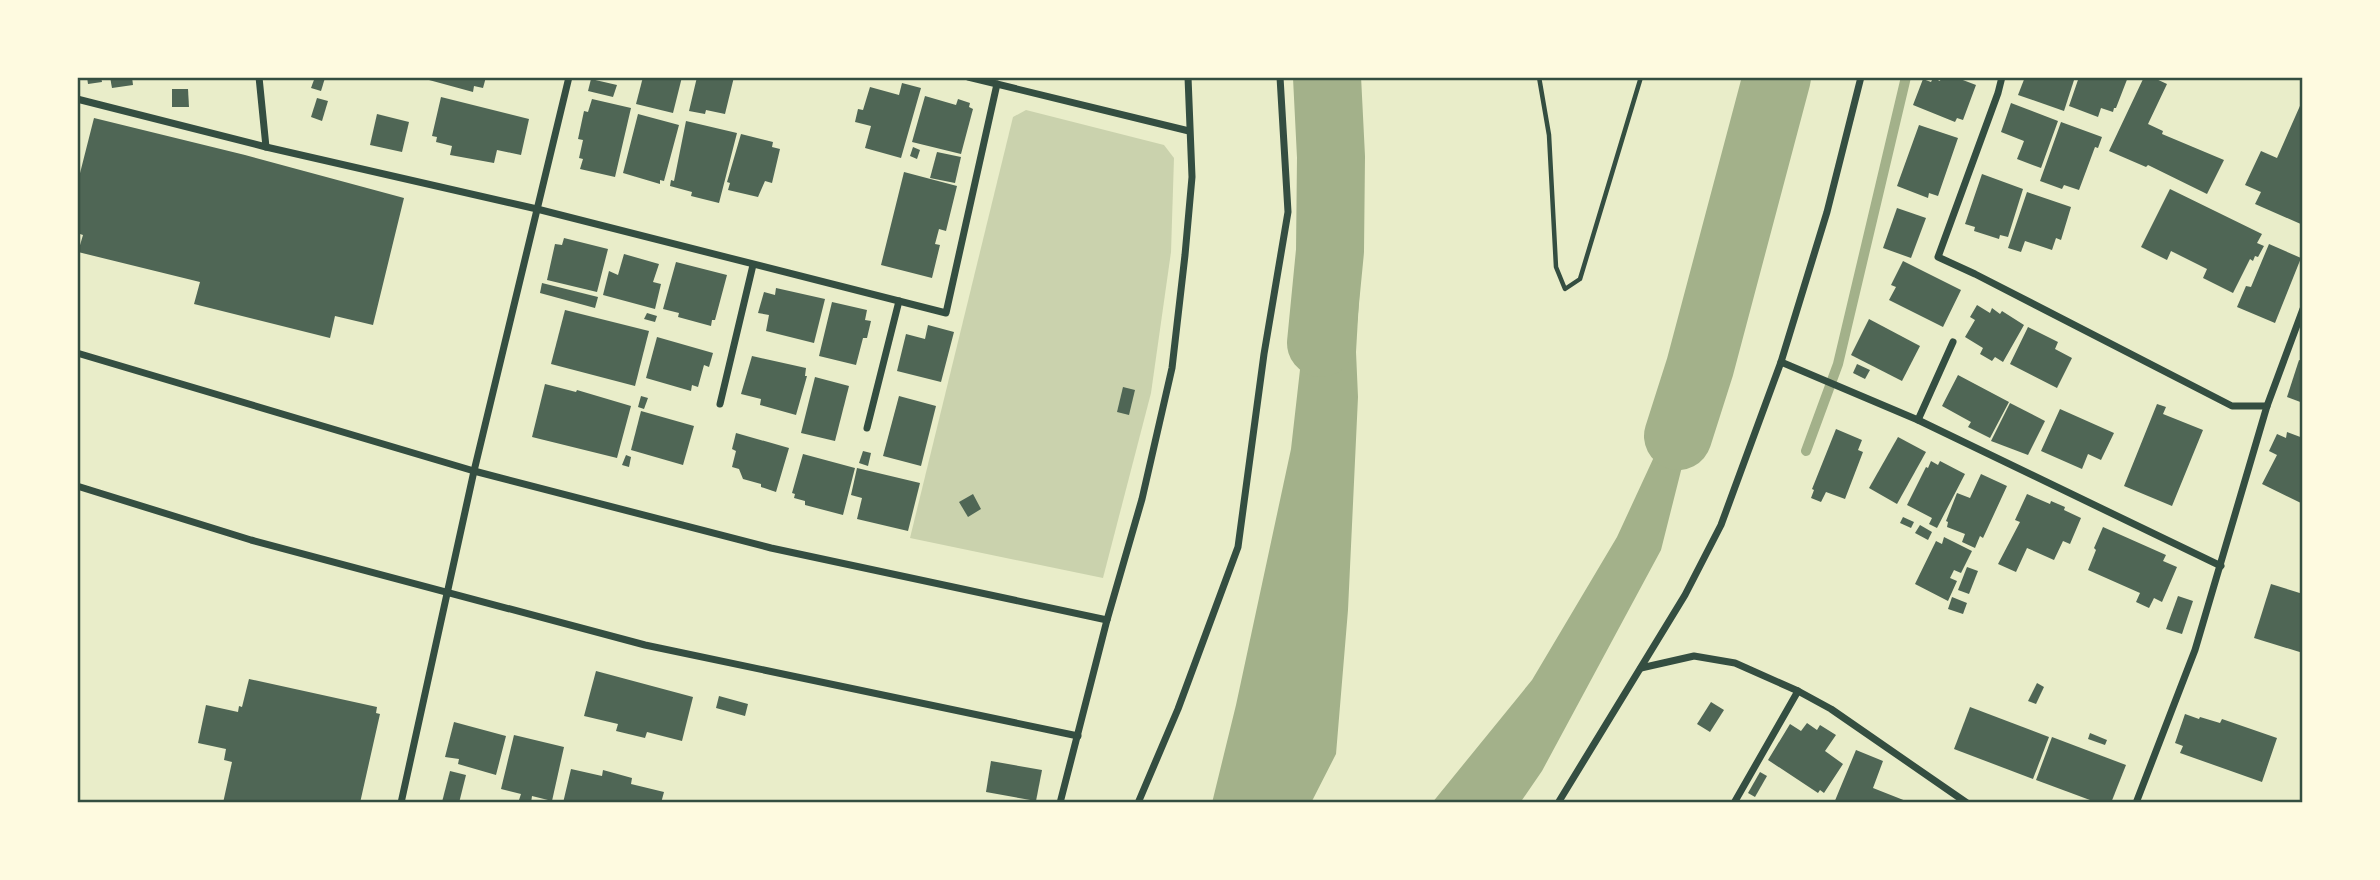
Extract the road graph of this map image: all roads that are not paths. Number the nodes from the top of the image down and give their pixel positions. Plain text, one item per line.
1 (259, 77) edge
2 (569, 77) edge
3 (968, 77) edge
4 (1188, 77) edge
5 (1280, 77) edge
6 (1861, 77) edge
7 (2001, 77) edge
8 (997, 84) junction
9 (77, 99) edge
10 (1189, 131) junction
11 (266, 147) junction
12 (537, 209) junction
13 (753, 265) junction
14 (899, 301) junction
15 (2303, 309) edge
16 (1953, 342) dead end
17 (77, 353) edge
18 (1781, 362) junction
19 (720, 404) dead end
20 (2267, 406) junction
21 (1918, 420) junction
22 (867, 428) dead end
23 (474, 471) junction
24 (77, 486) edge
25 (2221, 566) junction
26 (447, 594) junction
27 (1107, 620) junction
28 (1641, 668) junction
29 (1798, 691) junction
30 (1078, 736) junction
31 (401, 803) edge
32 (1060, 803) edge
33 (1138, 803) edge
34 (1558, 803) edge
35 (1734, 803) edge
36 (1967, 803) edge
37 (2136, 803) edge

1 - 11 street
2 - 12 street
3 - 8 street
4 - 10 street
5 - 33 street
6 - 18 street
7 - 20 street
8 - 10 street
8 - 14 street
9 - 11 street
10 - 27 street
11 - 12 street
12 - 13 street
12 - 23 street
13 - 14 street
13 - 19 street
14 - 22 street
15 - 20 street
16 - 21 street
17 - 23 street
18 - 21 street
18 - 28 street
20 - 25 street
21 - 25 street
23 - 26 street
23 - 27 street
24 - 26 street
25 - 37 street
26 - 30 street
26 - 31 street
27 - 30 street
28 - 29 street
28 - 34 street
29 - 35 street
29 - 36 street
30 - 32 street

